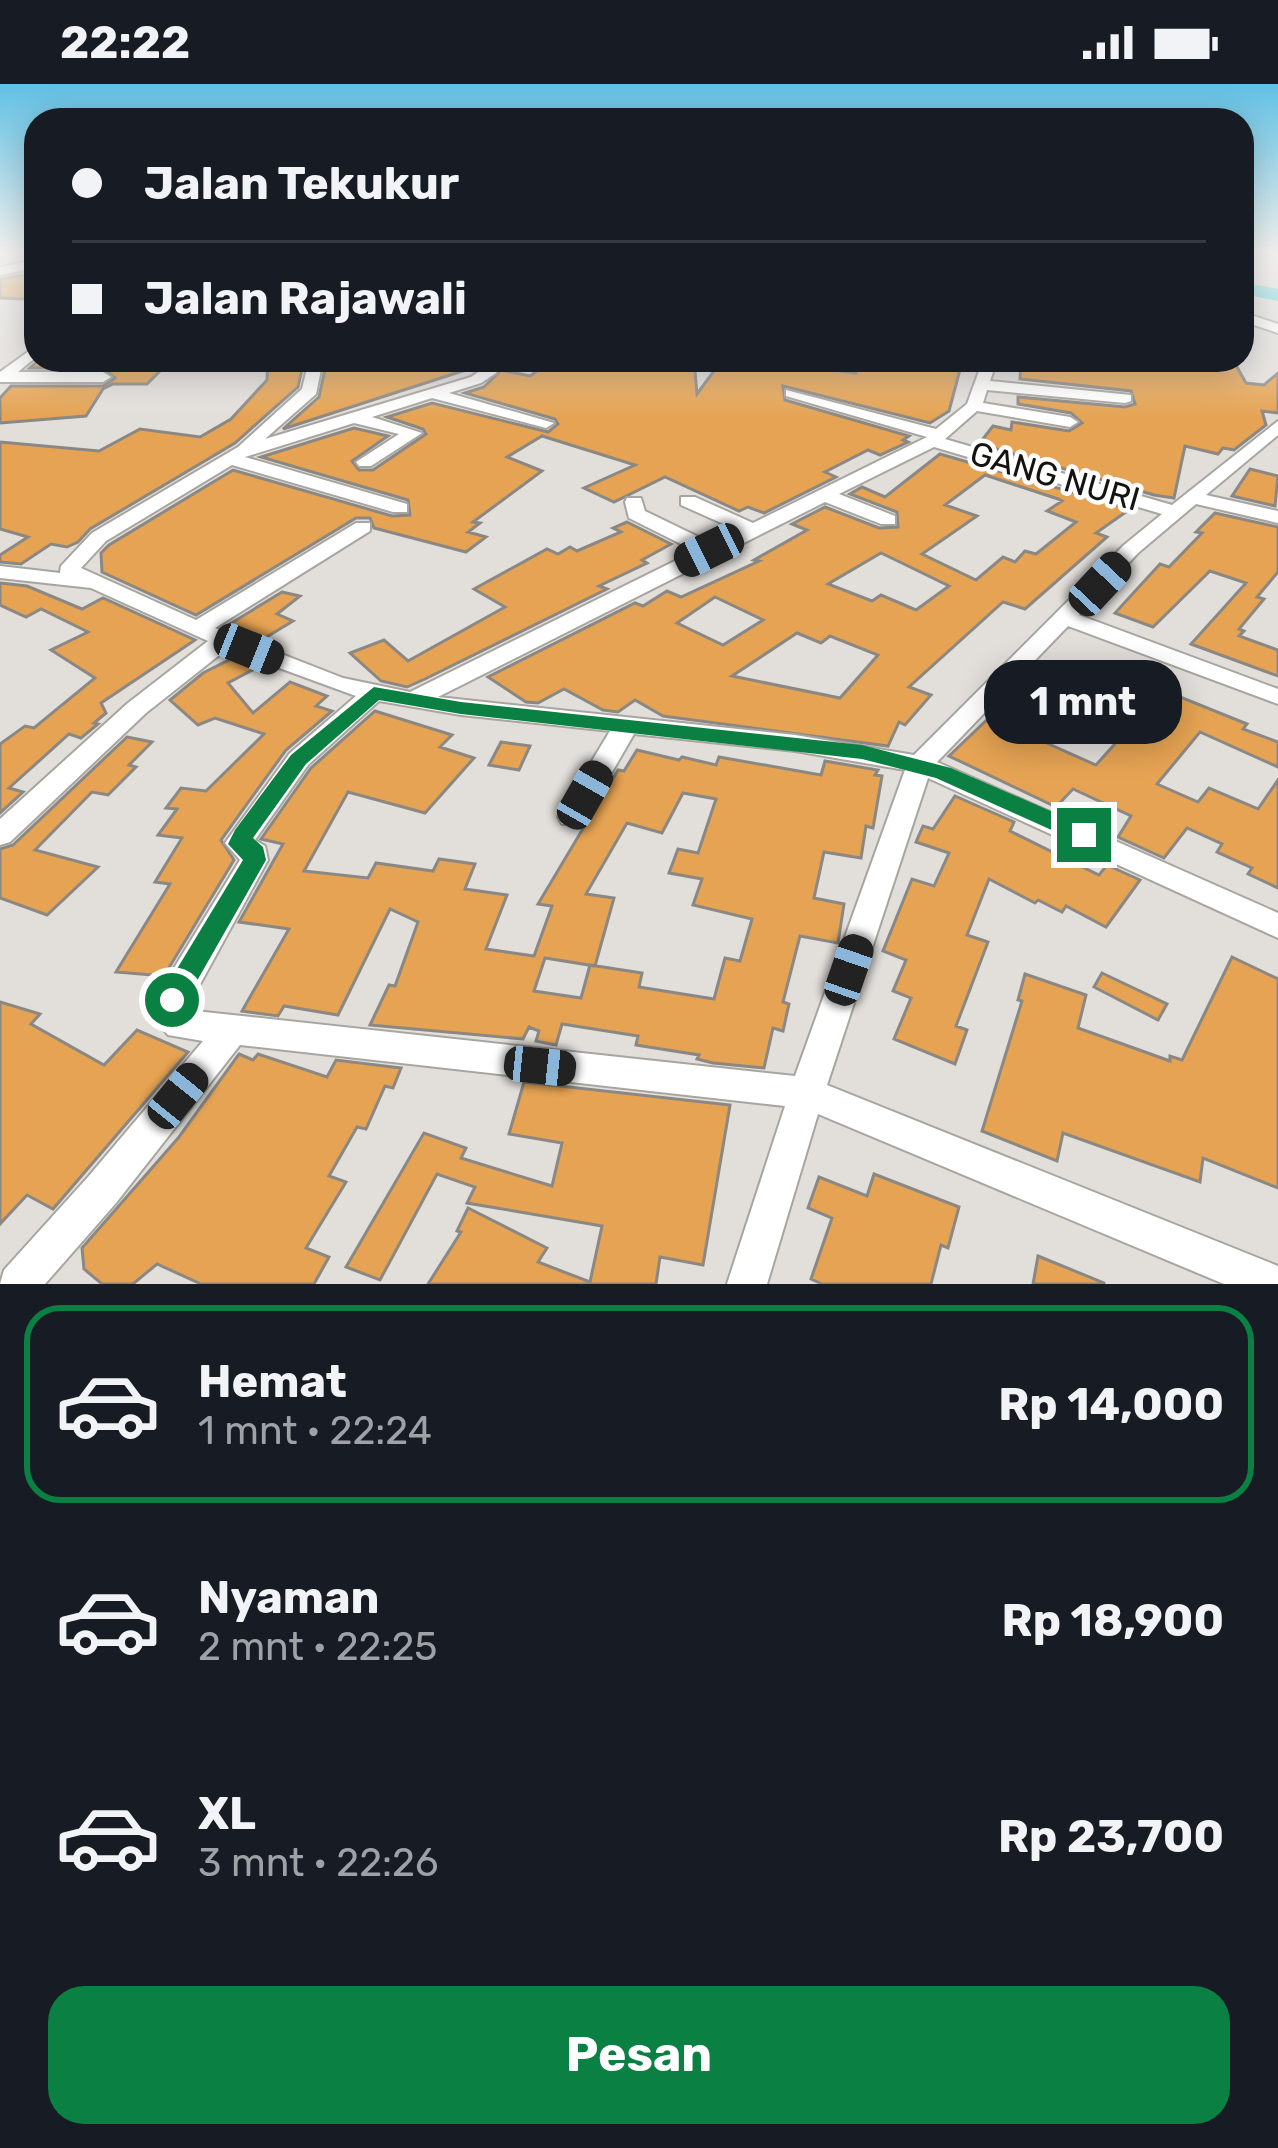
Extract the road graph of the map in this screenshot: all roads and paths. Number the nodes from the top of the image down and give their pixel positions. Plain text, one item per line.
1 (314, 372) edge
2 (488, 372) edge
3 (986, 372) edge
4 (103, 377) dead end
5 (2, 378) edge
6 (434, 394) junction
7 (793, 394) dead end
8 (978, 396) junction
9 (1125, 398) dead end
10 (354, 418) junction
11 (1070, 422) dead end
12 (546, 423) dead end
13 (1278, 426) edge
14 (936, 438) junction
15 (235, 455) junction
16 (365, 462) dead end
17 (823, 494) junction
18 (688, 501) dead end
19 (634, 502) dead end
20 (1185, 505) junction
21 (400, 508) dead end
22 (1278, 518) edge
23 (888, 520) dead end
24 (364, 527) dead end
25 (751, 529) junction
26 (709, 550) junction
27 (0, 572) edge
28 (90, 584) junction
29 (1067, 619) junction
30 (197, 629) junction
31 (226, 639) junction
32 (374, 693) junction
33 (1278, 697) edge
34 (410, 700) junction
35 (625, 727) junction
36 (920, 764) junction
37 (572, 817) dead end
38 (0, 836) edge
39 (1278, 926) edge
40 (229, 1034) junction
41 (807, 1093) junction
42 (18, 1284) edge
43 (748, 1284) edge
44 (1273, 1284) edge

1 - 15 street
2 - 6 street
3 - 8 street
4 - 5 street
6 - 10 street
6 - 12 street
7 - 14 street, GANG NURI
8 - 9 street
8 - 11 street
8 - 14 street
10 - 15 street
10 - 16 street
13 - 20 street
14 - 17 street
14 - 20 street, GANG NURI
15 - 21 street
15 - 28 street
17 - 23 street
17 - 25 street
18 - 25 street
19 - 26 street
20 - 22 street, GANG NURI
20 - 29 street
24 - 30 street
25 - 26 street
26 - 34 street
27 - 28 street
28 - 30 street
29 - 33 street
29 - 36 street
30 - 31 street
31 - 32 street
31 - 38 street
32 - 34 street
32 - 40 street
34 - 35 street
35 - 36 street
35 - 37 street
36 - 39 street
36 - 41 street
40 - 41 street
40 - 42 street
41 - 43 street
41 - 44 street

